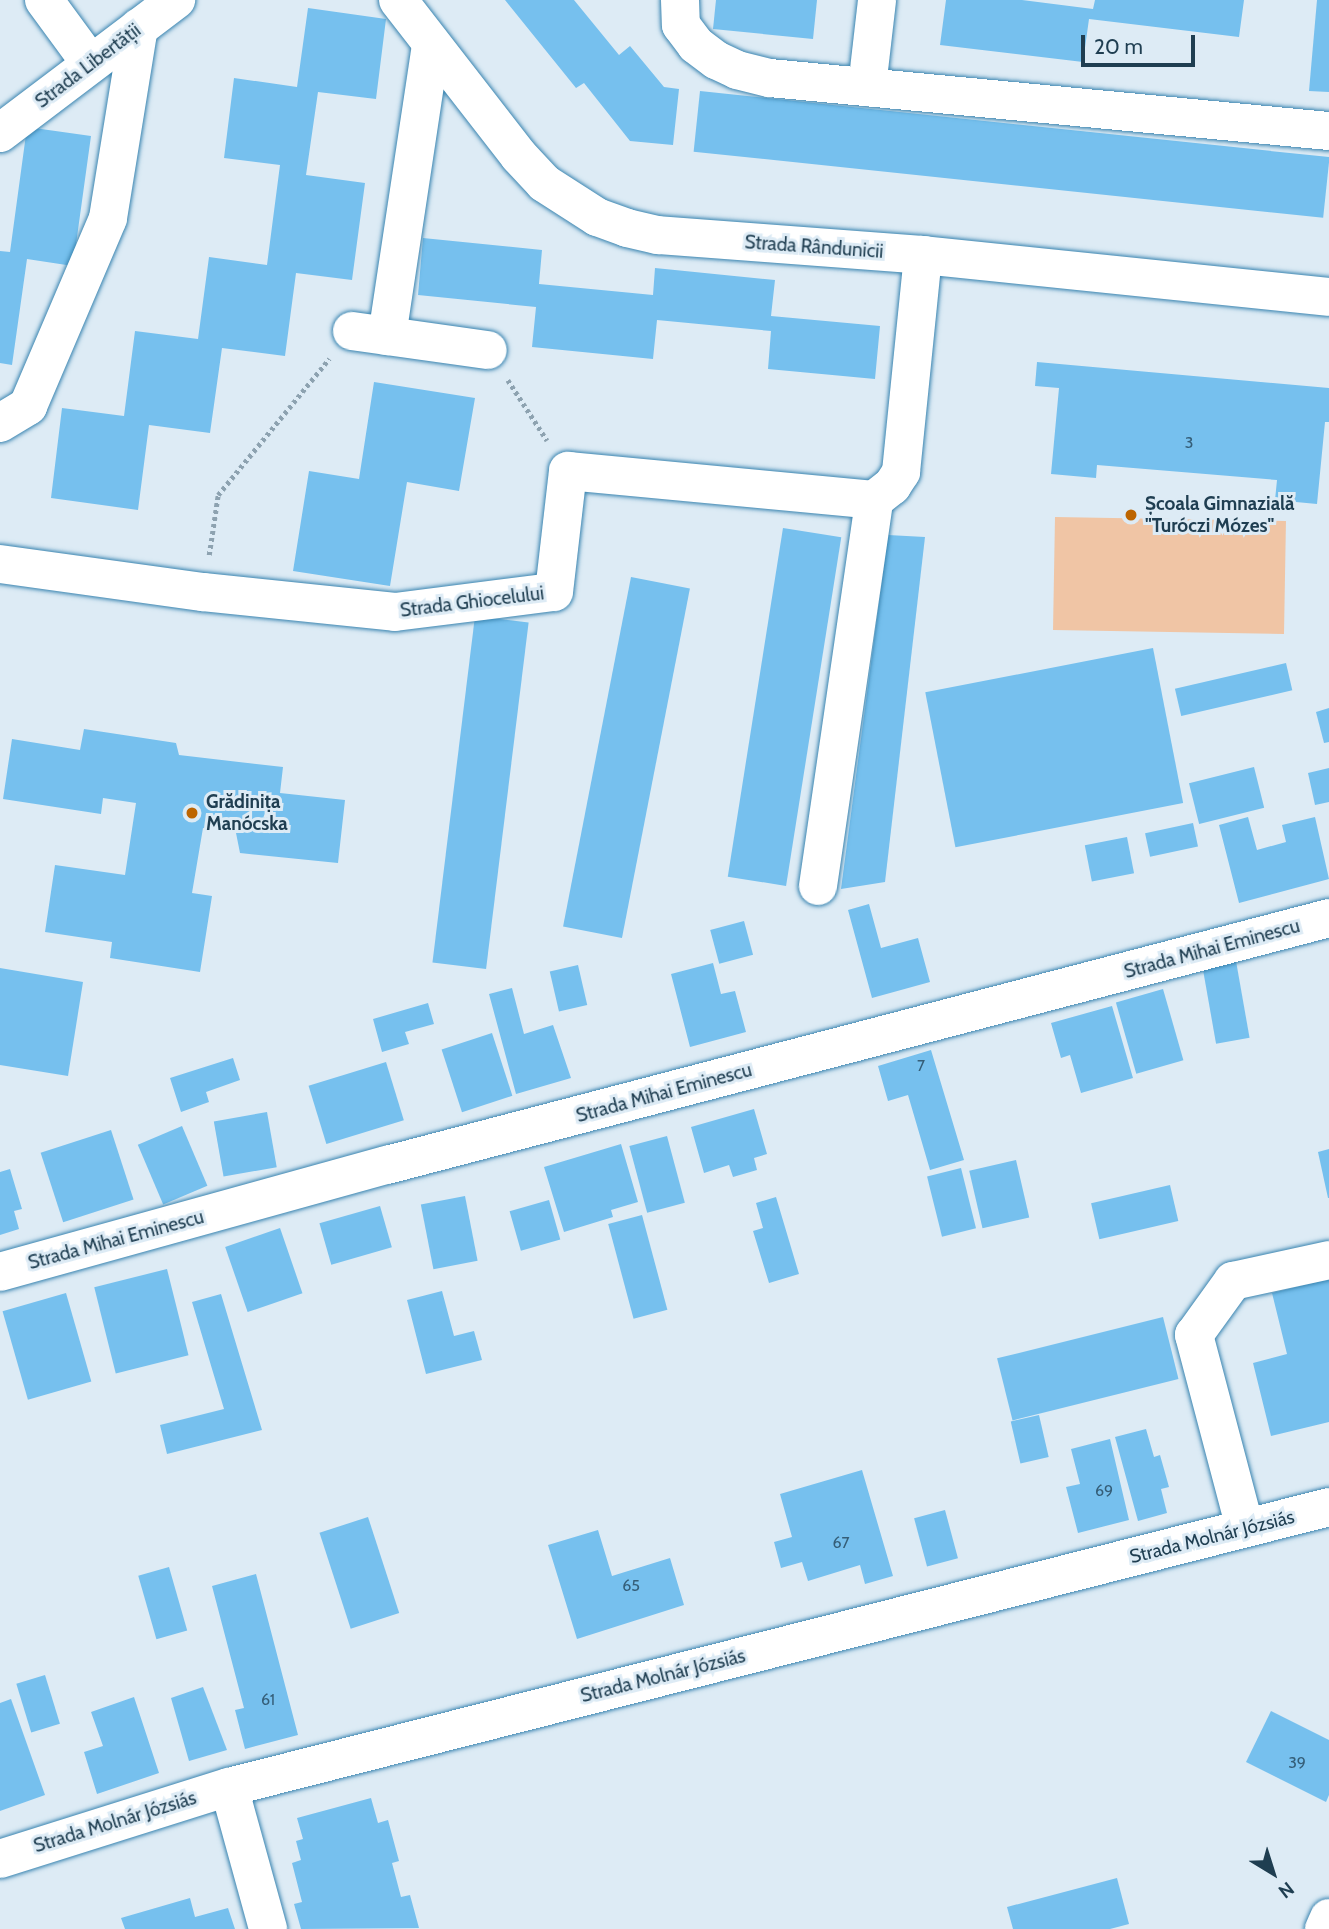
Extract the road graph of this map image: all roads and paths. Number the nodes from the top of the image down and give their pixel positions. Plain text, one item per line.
1 (44, 0) edge
2 (176, 0) edge
3 (398, 0) edge
4 (680, 0) edge
5 (877, 0) edge
6 (139, 27) junction
7 (431, 44) junction
8 (91, 64) junction
9 (867, 87) junction
10 (1329, 131) edge
11 (0, 133) edge
12 (923, 255) junction
13 (1329, 297) edge
14 (369, 334) junction
15 (488, 350) joint
16 (0, 423) edge
17 (568, 471) junction
18 (874, 500) junction
19 (0, 564) edge
20 (203, 592) junction
21 (818, 886) dead end
22 (1329, 918) edge
23 (1329, 1260) edge
24 (0, 1272) edge
25 (1329, 1507) edge
26 (1245, 1528) junction
27 (229, 1787) junction
28 (0, 1859) edge
29 (1329, 1918) edge
30 (268, 1929) edge
31 (1324, 1929) edge

1 - 8 street
2 - 6 street, Strada Libertății
3 - 7 street, Strada Rândunicii
4 - 9 street
5 - 9 street
6 - 8 street, Strada Libertății
6 - 16 street
7 - 12 street, Strada Rândunicii
7 - 14 street
8 - 11 street, Strada Libertății
9 - 10 street
12 - 13 street, Strada Rândunicii
12 - 18 street
14 - 15 street
14 - 20 path
15 - 17 path
17 - 18 street
17 - 20 street, Strada Ghiocelului
18 - 21 street
19 - 20 street, Strada Ghiocelului
22 - 24 street, Strada Mihai Eminescu
23 - 26 street
25 - 26 street, Strada Molnár Józsiás
26 - 27 street, Strada Molnár Józsiás
27 - 28 street, Strada Molnár Józsiás
27 - 30 street
29 - 31 street

